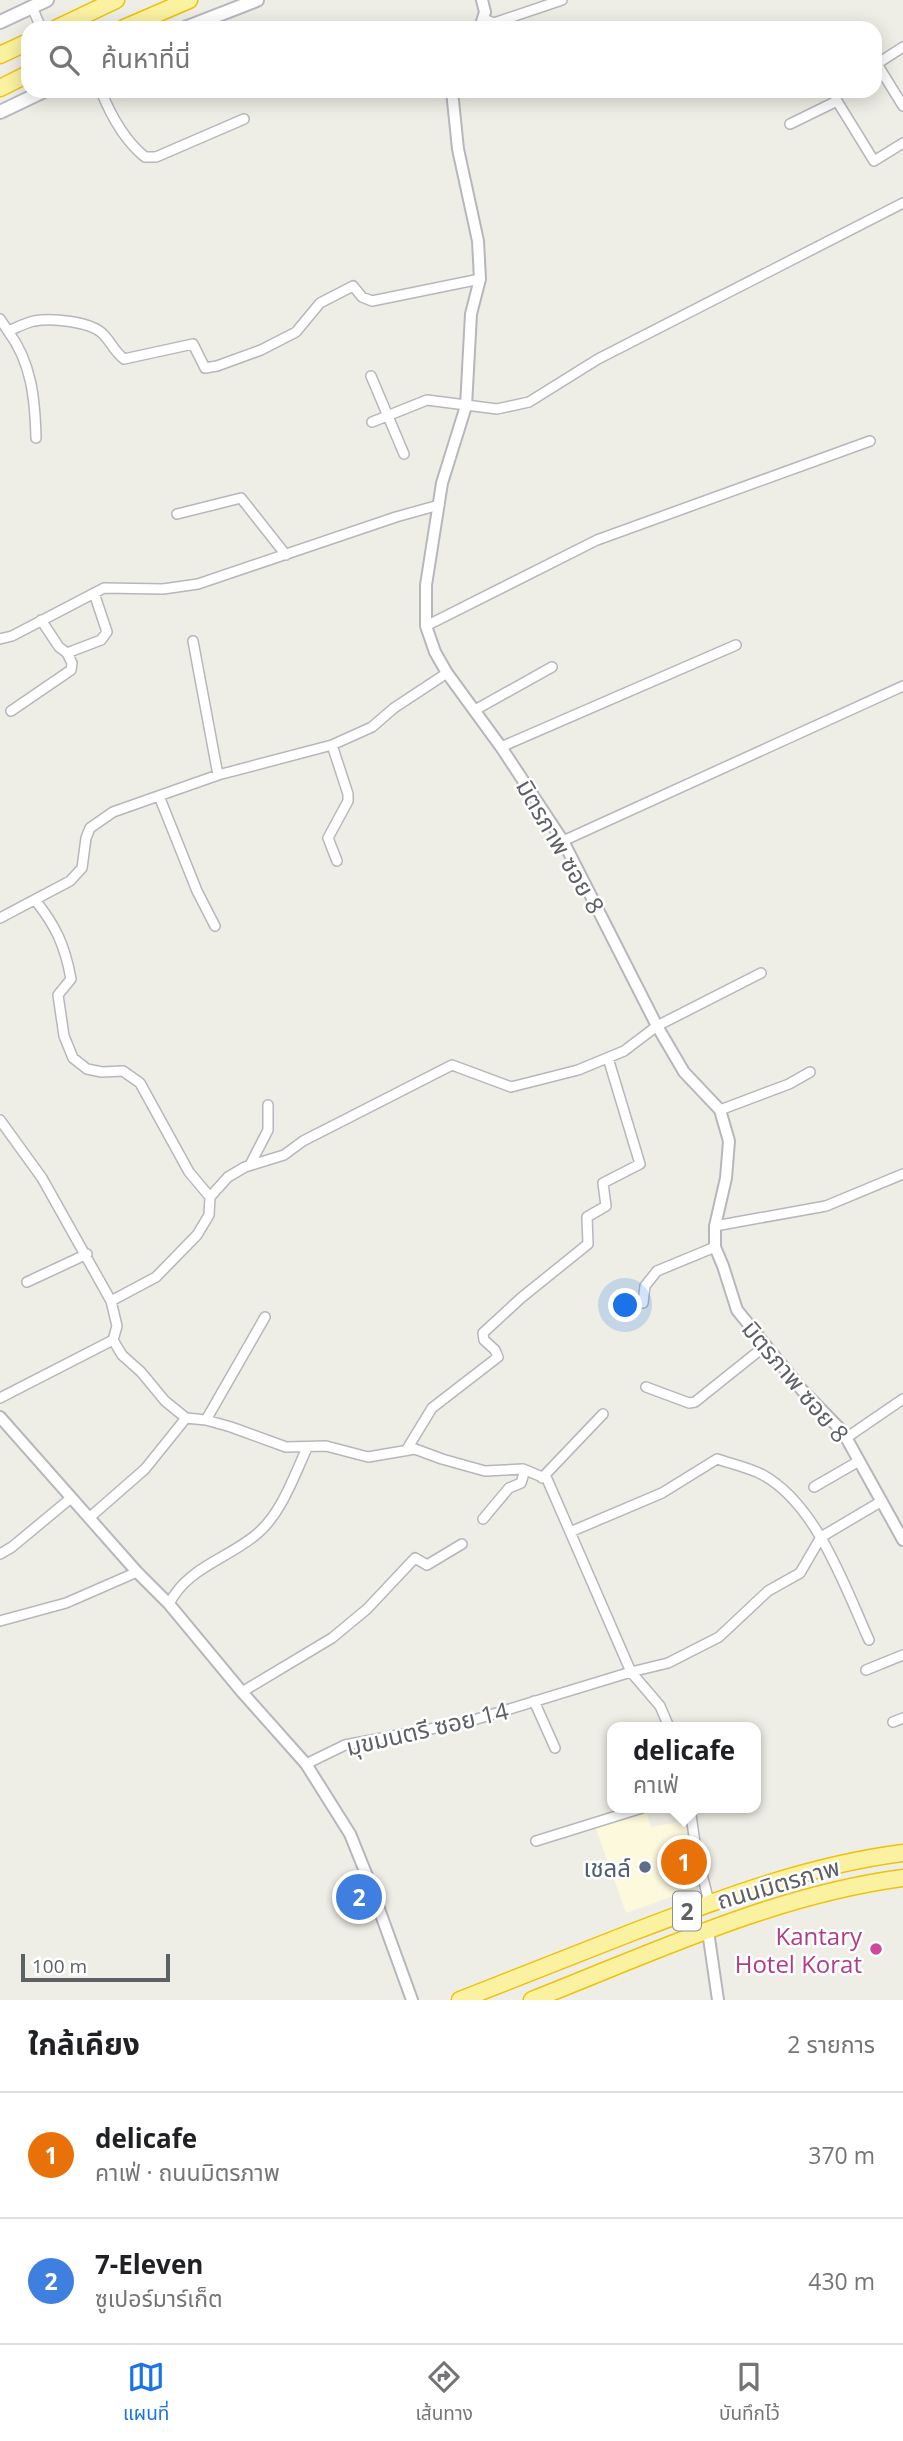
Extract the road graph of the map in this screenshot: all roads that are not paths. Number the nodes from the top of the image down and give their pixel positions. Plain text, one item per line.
1 (47, 0) edge
2 (116, 0) edge
3 (189, 0) edge
4 (257, 0) edge
5 (482, 0) edge
6 (562, 0) edge
7 (32, 7) junction
8 (38, 21) edge
9 (72, 21) edge
10 (140, 21) edge
11 (203, 21) edge
12 (482, 21) edge
13 (500, 21) edge
14 (1, 22) edge
15 (21, 45) edge
16 (903, 47) edge
17 (0, 55) edge
18 (882, 60) edge
19 (882, 73) edge
20 (21, 78) edge
21 (0, 88) edge
22 (29, 98) edge
23 (104, 98) edge
24 (453, 98) edge
25 (832, 98) edge
26 (836, 98) edge
27 (903, 106) edge
28 (0, 112) edge
29 (244, 119) dead end
30 (790, 124) dead end
31 (903, 143) edge
32 (903, 203) edge
33 (480, 279) junction
34 (0, 319) edge
35 (8, 331) junction
36 (371, 376) dead end
37 (466, 406) junction
38 (387, 416) junction
39 (372, 422) dead end
40 (36, 439) dead end
41 (870, 441) dead end
42 (404, 454) dead end
43 (439, 505) junction
44 (177, 514) dead end
45 (286, 555) junction
46 (94, 593) junction
47 (41, 621) junction
48 (426, 626) junction
49 (0, 639) edge
50 (193, 641) dead end
51 (736, 645) dead end
52 (67, 653) junction
53 (552, 667) dead end
54 (447, 673) junction
55 (903, 686) edge
56 (475, 710) junction
57 (11, 711) dead end
58 (332, 745) junction
59 (501, 747) junction
60 (218, 775) junction
61 (159, 796) junction
62 (564, 841) junction
63 (337, 861) dead end
64 (35, 900) junction
65 (0, 918) edge
66 (215, 926) dead end
67 (761, 974) dead end
68 (657, 1026) junction
69 (608, 1058) junction
70 (810, 1072) dead end
71 (268, 1105) dead end
72 (720, 1110) junction
73 (0, 1120) edge
74 (250, 1165) junction
75 (903, 1174) edge
76 (210, 1197) junction
77 (715, 1226) junction
78 (715, 1247) junction
79 (87, 1254) junction
80 (27, 1282) dead end
81 (111, 1301) junction
82 (643, 1303) dead end
83 (265, 1317) dead end
84 (113, 1340) junction
85 (765, 1346) junction
86 (646, 1387) dead end
87 (0, 1398) edge
88 (903, 1399) edge
89 (603, 1414) dead end
90 (0, 1417) edge
91 (187, 1418) junction
92 (206, 1420) junction
93 (846, 1438) junction
94 (307, 1448) junction
95 (407, 1449) junction
96 (859, 1461) junction
97 (526, 1470) junction
98 (542, 1478) junction
99 (814, 1486) dead end
100 (71, 1498) junction
101 (882, 1501) junction
102 (89, 1518) junction
103 (898, 1519) edge
104 (483, 1520) dead end
105 (570, 1532) junction
106 (821, 1537) junction
107 (903, 1540) edge
108 (461, 1544) dead end
109 (0, 1554) edge
110 (137, 1572) junction
111 (169, 1604) junction
112 (0, 1621) edge
113 (869, 1640) dead end
114 (903, 1654) edge
115 (866, 1670) dead end
116 (631, 1672) junction
117 (242, 1692) junction
118 (534, 1701) junction
119 (903, 1718) edge
120 (667, 1722) edge
121 (893, 1722) dead end
122 (555, 1748) dead end
123 (306, 1763) junction
124 (626, 1813) edge
125 (691, 1813) edge
126 (536, 1841) dead end
127 (903, 1853) edge
128 (903, 1878) edge
129 (709, 1902) junction
130 (708, 1931) junction
131 (412, 2000) edge
132 (460, 2000) edge
133 (532, 2000) edge
134 (718, 2000) edge

1 - 7 main road
2 - 9 highway
3 - 10 highway
4 - 11 main road
5 - 12 street
6 - 13 street
7 - 8 street
7 - 14 main road
15 - 17 highway
16 - 18 street
19 - 27 street
20 - 21 highway
22 - 28 main road
23 - 29 street
24 - 33 street, มิตรภาพ ซอย 8
25 - 30 street
26 - 31 street
32 - 37 street
33 - 35 street
33 - 37 street, มิตรภาพ ซอย 8
34 - 35 street
35 - 40 street
36 - 38 street
37 - 38 street
37 - 43 street, มิตรภาพ ซอย 8
38 - 39 street
38 - 42 street
41 - 48 street
43 - 45 street
43 - 48 street, มิตรภาพ ซอย 8
44 - 45 street
45 - 46 street
46 - 47 street
46 - 52 street
47 - 49 street
47 - 52 street
48 - 54 street, มิตรภาพ ซอย 8
50 - 60 street
51 - 59 street
52 - 57 street
53 - 56 street
54 - 56 street, มิตรภาพ ซอย 8
54 - 58 street
55 - 62 street
56 - 59 street, มิตรภาพ ซอย 8
58 - 60 street
58 - 63 street
59 - 62 street, มิตรภาพ ซอย 8
60 - 61 street
61 - 64 street
61 - 66 street
62 - 68 street, มิตรภาพ ซอย 8
64 - 65 street
64 - 76 street
67 - 68 street
68 - 69 street
68 - 72 street, มิตรภาพ ซอย 8
69 - 74 street
69 - 95 street
70 - 72 street
71 - 74 street
72 - 77 street, มิตรภาพ ซอย 8
73 - 79 street
74 - 76 street
75 - 77 street
76 - 81 street
77 - 78 street, มิตรภาพ ซอย 8
78 - 82 street
78 - 85 street, มิตรภาพ ซอย 8
79 - 80 street
79 - 81 street
81 - 84 street
83 - 92 street
84 - 87 street
84 - 91 street
85 - 86 street
85 - 93 street, มิตรภาพ ซอย 8
88 - 93 street
89 - 98 street
90 - 100 street
91 - 92 street
91 - 102 street
92 - 94 street
93 - 96 street, มิตรภาพ ซอย 8
94 - 95 street
94 - 111 street
95 - 97 street
96 - 99 street
96 - 101 street, มิตรภาพ ซอย 8
97 - 98 street
97 - 104 street
98 - 105 street
100 - 102 street
100 - 109 street
101 - 103 street, มิตรภาพ ซอย 8
101 - 106 street
102 - 110 street
103 - 107 street, มิตรภาพ ซอย 8
105 - 106 street
105 - 116 street
106 - 113 street
106 - 116 street, มุขมนตรี ซอย 14
108 - 117 street
110 - 111 street
110 - 112 street
111 - 117 street
114 - 115 street
116 - 118 street, มุขมนตรี ซอย 14
116 - 120 street
117 - 123 street
118 - 122 street
118 - 123 street, มุขมนตรี ซอย 14
119 - 121 street
123 - 131 street
124 - 126 street
125 - 129 street
127 - 129 highway, ถนนมิตรภาพ / 2
128 - 130 highway, ถนนมิตรภาพ / 2
129 - 132 highway, ถนนมิตรภาพ / 2
130 - 133 highway, ถนนมิตรภาพ / 2
130 - 134 street

